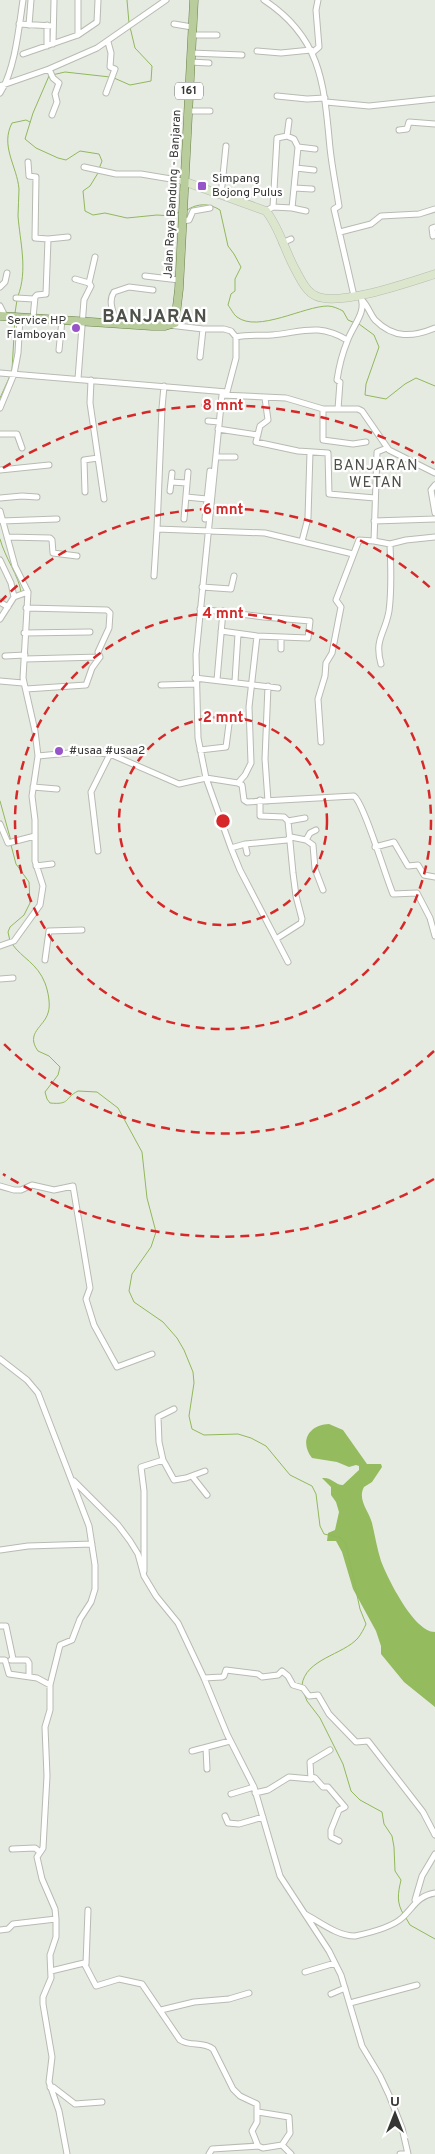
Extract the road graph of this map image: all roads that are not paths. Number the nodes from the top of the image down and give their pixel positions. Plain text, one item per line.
1 (23, 0) edge
2 (31, 0) edge
3 (54, 0) edge
4 (78, 0) edge
5 (98, 0) edge
6 (166, 0) edge
7 (194, 0) edge
8 (264, 0) edge
9 (318, 0) edge
10 (102, 18) dead end
11 (97, 22) junction
12 (19, 24) junction
13 (174, 24) dead end
14 (29, 25) junction
15 (46, 25) junction
16 (53, 26) junction
17 (192, 31) junction
18 (78, 34) junction
19 (217, 35) dead end
20 (108, 42) junction
21 (53, 44) junction
22 (47, 46) junction
23 (257, 51) dead end
24 (312, 51) junction
25 (191, 53) junction
26 (23, 54) dead end
27 (242, 55) dead end
28 (190, 62) junction
29 (209, 63) dead end
30 (50, 70) junction
31 (3, 84) edge
32 (106, 93) dead end
33 (0, 94) edge
34 (277, 96) dead end
35 (325, 100) junction
36 (435, 100) edge
37 (188, 110) junction
38 (210, 111) dead end
39 (52, 115) dead end
40 (290, 121) dead end
41 (435, 124) edge
42 (399, 130) dead end
43 (287, 136) junction
44 (226, 146) dead end
45 (298, 147) junction
46 (315, 149) dead end
47 (28, 162) dead end
48 (84, 167) dead end
49 (296, 168) junction
50 (314, 170) dead end
51 (183, 182) junction
52 (294, 188) junction
53 (312, 189) dead end
54 (221, 195) junction
55 (210, 208) dead end
56 (292, 208) junction
57 (269, 209) junction
58 (435, 209) edge
59 (306, 211) dead end
60 (183, 218) junction
61 (435, 227) edge
62 (340, 232) junction
63 (433, 236) dead end
64 (68, 237) dead end
65 (48, 239) junction
66 (291, 239) dead end
67 (282, 243) junction
68 (95, 258) dead end
69 (7, 273) dead end
70 (435, 274) edge
71 (146, 276) dead end
72 (75, 280) dead end
73 (179, 280) junction
74 (89, 283) junction
75 (0, 287) edge
76 (153, 290) dead end
77 (359, 297) junction
78 (16, 298) dead end
79 (34, 299) junction
80 (0, 306) edge
81 (10, 317) edge
82 (33, 318) junction
83 (62, 320) junction
84 (82, 322) junction
85 (115, 324) junction
86 (168, 325) junction
87 (435, 328) edge
88 (203, 329) junction
89 (236, 337) junction
90 (347, 340) junction
91 (59, 350) dead end
92 (200, 357) dead end
93 (0, 373) edge
94 (10, 374) junction
95 (78, 379) junction
96 (90, 380) junction
97 (164, 386) junction
98 (228, 392) junction
99 (222, 396) junction
100 (265, 398) junction
101 (0, 408) edge
102 (323, 409) junction
103 (338, 409) junction
104 (208, 421) dead end
105 (219, 422) junction
106 (218, 429) junction
107 (0, 434) edge
108 (258, 435) junction
109 (366, 442) dead end
110 (22, 448) dead end
111 (387, 448) junction
112 (310, 452) junction
113 (216, 457) junction
114 (235, 457) dead end
115 (98, 458) junction
116 (49, 465) dead end
117 (0, 470) edge
118 (188, 472) dead end
119 (210, 472) dead end
120 (435, 472) edge
121 (172, 473) dead end
122 (171, 482) junction
123 (188, 483) junction
124 (435, 485) edge
125 (170, 491) dead end
126 (85, 492) dead end
127 (37, 497) dead end
128 (186, 497) junction
129 (0, 498) edge
130 (375, 498) junction
131 (209, 499) junction
132 (104, 500) dead end
133 (0, 511) edge
134 (435, 513) edge
135 (184, 519) dead end
136 (205, 519) dead end
137 (435, 519) edge
138 (57, 520) dead end
139 (2, 521) junction
140 (374, 522) junction
141 (157, 529) junction
142 (209, 530) junction
143 (7, 537) junction
144 (435, 537) edge
145 (302, 541) junction
146 (374, 541) junction
147 (390, 544) junction
148 (353, 554) junction
149 (77, 556) dead end
150 (0, 560) edge
151 (154, 576) dead end
152 (234, 576) dead end
153 (202, 587) junction
154 (26, 593) junction
155 (15, 595) junction
156 (0, 602) edge
157 (8, 607) junction
158 (26, 608) junction
159 (200, 609) junction
160 (223, 611) junction
161 (0, 619) edge
162 (221, 631) junction
163 (90, 632) dead end
164 (24, 633) junction
165 (238, 634) junction
166 (257, 636) junction
167 (281, 638) junction
168 (281, 649) dead end
169 (5, 656) dead end
170 (25, 657) junction
171 (100, 657) junction
172 (380, 664) dead end
173 (217, 680) junction
174 (0, 681) edge
175 (196, 681) junction
176 (235, 681) junction
177 (251, 684) junction
178 (161, 685) dead end
179 (24, 686) junction
180 (268, 686) junction
181 (278, 688) dead end
182 (196, 709) junction
183 (190, 710) dead end
184 (229, 724) dead end
185 (321, 742) dead end
186 (200, 750) junction
187 (110, 754) junction
188 (38, 756) junction
189 (206, 778) junction
190 (238, 783) junction
191 (32, 787) junction
192 (57, 788) dead end
193 (260, 800) junction
194 (268, 801) junction
195 (305, 818) dead end
196 (288, 821) junction
197 (0, 824) edge
198 (316, 830) dead end
199 (36, 836) junction
200 (291, 837) junction
201 (306, 840) junction
202 (245, 844) junction
203 (375, 847) junction
204 (231, 848) junction
205 (98, 851) dead end
206 (247, 853) dead end
207 (52, 864) dead end
208 (36, 866) junction
209 (435, 877) edge
210 (323, 890) dead end
211 (82, 930) dead end
212 (435, 936) edge
213 (276, 939) junction
214 (1, 945) edge
215 (46, 960) dead end
216 (288, 962) dead end
217 (0, 978) edge
218 (13, 978) dead end
219 (0, 1186) edge
220 (152, 1354) dead end
221 (0, 1359) edge
222 (174, 1409) dead end
223 (163, 1460) junction
224 (205, 1471) dead end
225 (192, 1476) junction
226 (72, 1479) junction
227 (207, 1495) dead end
228 (92, 1544) junction
229 (0, 1550) edge
230 (144, 1576) junction
231 (0, 1626) edge
232 (13, 1659) junction
233 (3, 1661) edge
234 (28, 1676) junction
235 (204, 1678) junction
236 (50, 1685) junction
237 (230, 1741) junction
238 (206, 1748) junction
239 (330, 1750) dead end
240 (192, 1751) dead end
241 (208, 1769) dead end
242 (311, 1777) junction
243 (255, 1790) junction
244 (231, 1794) dead end
245 (225, 1816) dead end
246 (263, 1817) junction
247 (435, 1835) edge
248 (339, 1841) dead end
249 (12, 1849) dead end
250 (40, 1852) junction
251 (435, 1854) edge
252 (435, 1893) edge
253 (415, 1901) junction
254 (88, 1910) dead end
255 (305, 1914) junction
256 (56, 1919) junction
257 (0, 1930) edge
258 (335, 1962) junction
259 (86, 1964) junction
260 (52, 1970) junction
261 (305, 1972) dead end
262 (417, 1985) dead end
263 (345, 1988) junction
264 (249, 1993) dead end
265 (331, 1994) dead end
266 (350, 2003) junction
267 (161, 2010) junction
268 (50, 2087) junction
269 (102, 2102) dead end
270 (258, 2112) junction
271 (282, 2145) junction
272 (258, 2146) junction
273 (67, 2154) edge
274 (210, 2154) edge
275 (291, 2154) edge
276 (400, 2154) edge
277 (408, 2154) edge

1 - 12 street
2 - 14 street
3 - 16 street
4 - 18 street
5 - 11 street
6 - 20 street
7 - 17 main road, Jalan Raya Bandung - Banjaran / 161
8 - 24 street
9 - 24 street
10 - 11 street
11 - 18 street
12 - 14 street
12 - 31 street
13 - 17 street
14 - 15 street
15 - 16 street
15 - 22 street
16 - 21 street
17 - 19 street
17 - 25 main road, Jalan Raya Bandung - Banjaran / 161
18 - 21 street
20 - 30 street
20 - 32 street
21 - 22 street
22 - 26 street
23 - 24 street
24 - 35 street
25 - 27 street
25 - 28 main road, Jalan Raya Bandung - Banjaran / 161
28 - 29 street
28 - 37 main road, Jalan Raya Bandung - Banjaran / 161
30 - 31 street
30 - 39 street
31 - 33 street
34 - 35 street
35 - 36 street
35 - 62 street
37 - 38 street
37 - 51 main road, Jalan Raya Bandung - Banjaran / 161
40 - 43 street
41 - 42 street
43 - 45 street
43 - 57 street
44 - 54 street
45 - 46 street
45 - 49 street
47 - 65 street
48 - 51 street
49 - 50 street
49 - 52 street
51 - 54 street
51 - 60 main road, Jalan Raya Bandung - Banjaran / 161
52 - 53 street
52 - 56 street
54 - 57 street
55 - 60 street
56 - 57 street
56 - 59 street
57 - 67 street
58 - 62 street
60 - 73 main road, Jalan Raya Bandung - Banjaran / 161
61 - 63 street
62 - 77 street
64 - 65 street
65 - 79 street
66 - 67 street
67 - 77 street
68 - 74 street
69 - 75 street
70 - 77 street
71 - 73 street
72 - 74 street
73 - 86 main road, Jalan Raya Bandung - Banjaran / 161
74 - 84 street
76 - 85 street
77 - 87 street
77 - 90 street
78 - 79 street
79 - 82 street
80 - 81 street
81 - 82 main road
81 - 94 street
82 - 83 main road
83 - 84 main road
83 - 91 street
84 - 85 main road
84 - 95 street
85 - 86 main road
86 - 88 street
88 - 89 street
88 - 92 street
89 - 90 street
89 - 98 street
90 - 103 street
93 - 94 street
94 - 95 street
94 - 101 street
95 - 96 street
96 - 97 street
96 - 115 street
97 - 98 street
97 - 141 street
98 - 99 street
99 - 100 street
99 - 105 street
100 - 102 street
100 - 108 street
102 - 103 street
102 - 109 street
103 - 111 street
104 - 105 street
105 - 106 street
106 - 108 street
106 - 113 street
107 - 110 street
108 - 112 street
111 - 120 street
111 - 130 street
112 - 130 street
112 - 145 street
113 - 114 street
113 - 131 street
115 - 126 street
115 - 132 street
116 - 117 street
118 - 123 street
119 - 131 street
121 - 122 street
122 - 123 street
122 - 125 street
123 - 128 street
124 - 134 street
127 - 129 street
128 - 131 street
128 - 135 street
130 - 140 street
131 - 136 street
131 - 142 street
133 - 139 street
137 - 140 street
138 - 139 street
139 - 143 street
140 - 146 street
141 - 142 street
141 - 151 street
142 - 145 street
142 - 153 street
143 - 149 street
143 - 154 street
144 - 147 street
145 - 148 street
146 - 147 street
146 - 148 street
147 - 172 street
148 - 185 street
150 - 155 street
152 - 153 street
153 - 159 street
154 - 155 street
154 - 158 street
155 - 157 street
156 - 157 street
157 - 161 street
158 - 164 street
158 - 171 street
159 - 160 street
159 - 175 street
160 - 162 street
160 - 167 street
162 - 165 street
162 - 173 street
163 - 164 street
164 - 170 street
165 - 166 street
165 - 176 street
166 - 167 street
166 - 177 street
167 - 168 street
169 - 170 street
170 - 171 street
170 - 179 street
171 - 179 street
173 - 175 street
173 - 176 street
174 - 179 street
175 - 178 street
175 - 182 street
176 - 177 street
177 - 180 street
177 - 190 street
179 - 188 street
180 - 181 street
180 - 194 street
182 - 183 street
182 - 186 street
184 - 186 street
186 - 189 street
187 - 188 street
187 - 189 street
187 - 205 street
188 - 191 street
189 - 190 street
189 - 204 street
190 - 193 street
191 - 192 street
191 - 199 street
193 - 194 street
193 - 196 street
194 - 203 street
195 - 196 street
196 - 200 street
197 - 199 street
198 - 201 street
199 - 208 street
200 - 201 street
200 - 202 street
200 - 213 street
201 - 210 street
202 - 204 street
202 - 206 street
203 - 209 street
203 - 212 street
204 - 213 street
207 - 208 street
208 - 214 street
211 - 215 street
213 - 216 street
217 - 218 street
219 - 220 street
221 - 226 street
222 - 223 street
223 - 225 street
223 - 230 street
224 - 225 street
225 - 227 street
226 - 228 street
226 - 230 street
228 - 229 street
228 - 236 street
230 - 235 street
231 - 232 street
232 - 233 street
232 - 234 street
233 - 234 street
234 - 236 street
235 - 237 street
235 - 247 street
236 - 250 street
237 - 238 street
237 - 243 street
238 - 240 street
238 - 241 street
239 - 242 street
242 - 243 street
242 - 248 street
243 - 244 street
243 - 246 street
245 - 246 street
246 - 255 street
249 - 250 street
250 - 256 street
251 - 253 street
252 - 253 street
253 - 255 street
254 - 259 street
255 - 258 street
256 - 257 street
256 - 260 street
258 - 261 street
258 - 263 street
259 - 260 street
259 - 267 street
260 - 268 street
262 - 266 street
263 - 265 street
263 - 266 street
264 - 267 street
266 - 277 street
267 - 270 street
268 - 269 street
268 - 273 street
270 - 271 street
270 - 272 street
271 - 272 street
271 - 275 street
272 - 274 street
276 - 277 street

